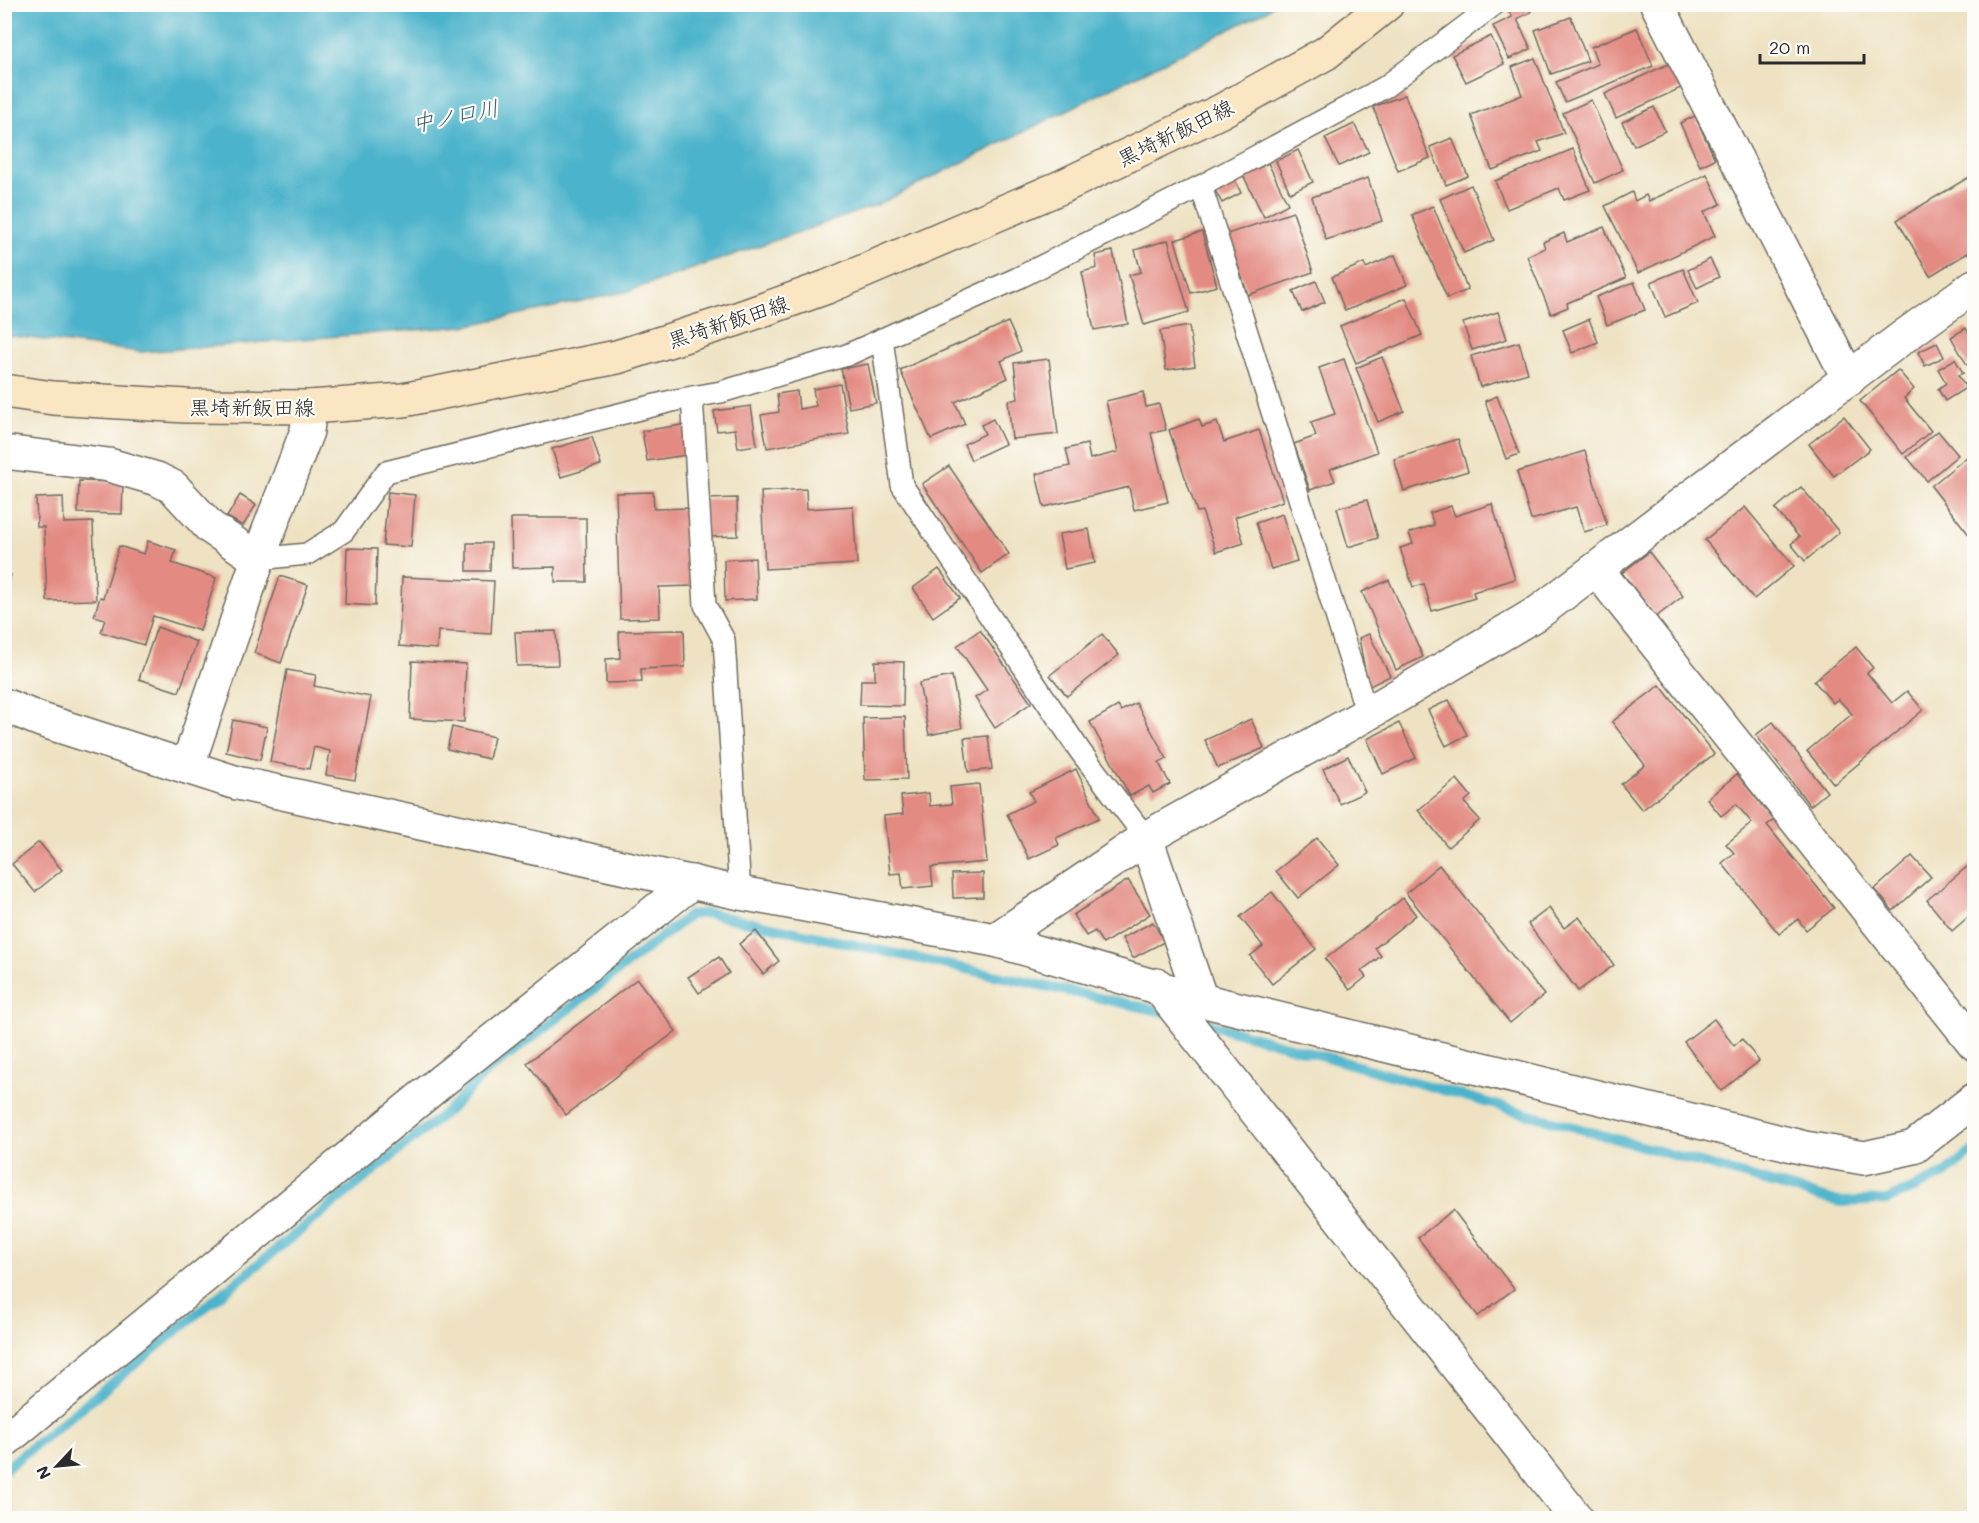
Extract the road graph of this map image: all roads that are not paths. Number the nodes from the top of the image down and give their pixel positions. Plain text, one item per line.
1 (1387, 4) edge
2 (1495, 4) edge
3 (1658, 4) edge
4 (1201, 186) junction
5 (1974, 286) edge
6 (882, 339) junction
7 (1849, 379) junction
8 (4, 390) edge
9 (692, 397) junction
10 (310, 407) junction
11 (4, 452) edge
12 (258, 559) junction
13 (1597, 570) junction
14 (4, 705) edge
15 (1367, 714) junction
16 (187, 767) junction
17 (1146, 838) junction
18 (692, 882) junction
19 (740, 893) junction
20 (995, 940) junction
21 (1157, 985) junction
22 (1201, 1000) junction
23 (1974, 1043) edge
24 (1974, 1100) edge
25 (4, 1441) edge
26 (1576, 1518) edge

1 - 10 main road, 黒埼新飯田線
2 - 4 lane
3 - 7 street
4 - 6 lane
4 - 15 lane
5 - 7 street
6 - 9 lane
6 - 17 lane
7 - 13 street
8 - 10 main road, 黒埼新飯田線
9 - 12 lane
9 - 19 lane
10 - 12 street
11 - 12 street
12 - 16 street
13 - 15 street
13 - 23 street
14 - 16 street
15 - 17 street
16 - 18 street
17 - 20 street
17 - 22 street
18 - 19 street
18 - 25 street
19 - 20 street
20 - 21 street
21 - 22 street
21 - 26 street
22 - 24 street

